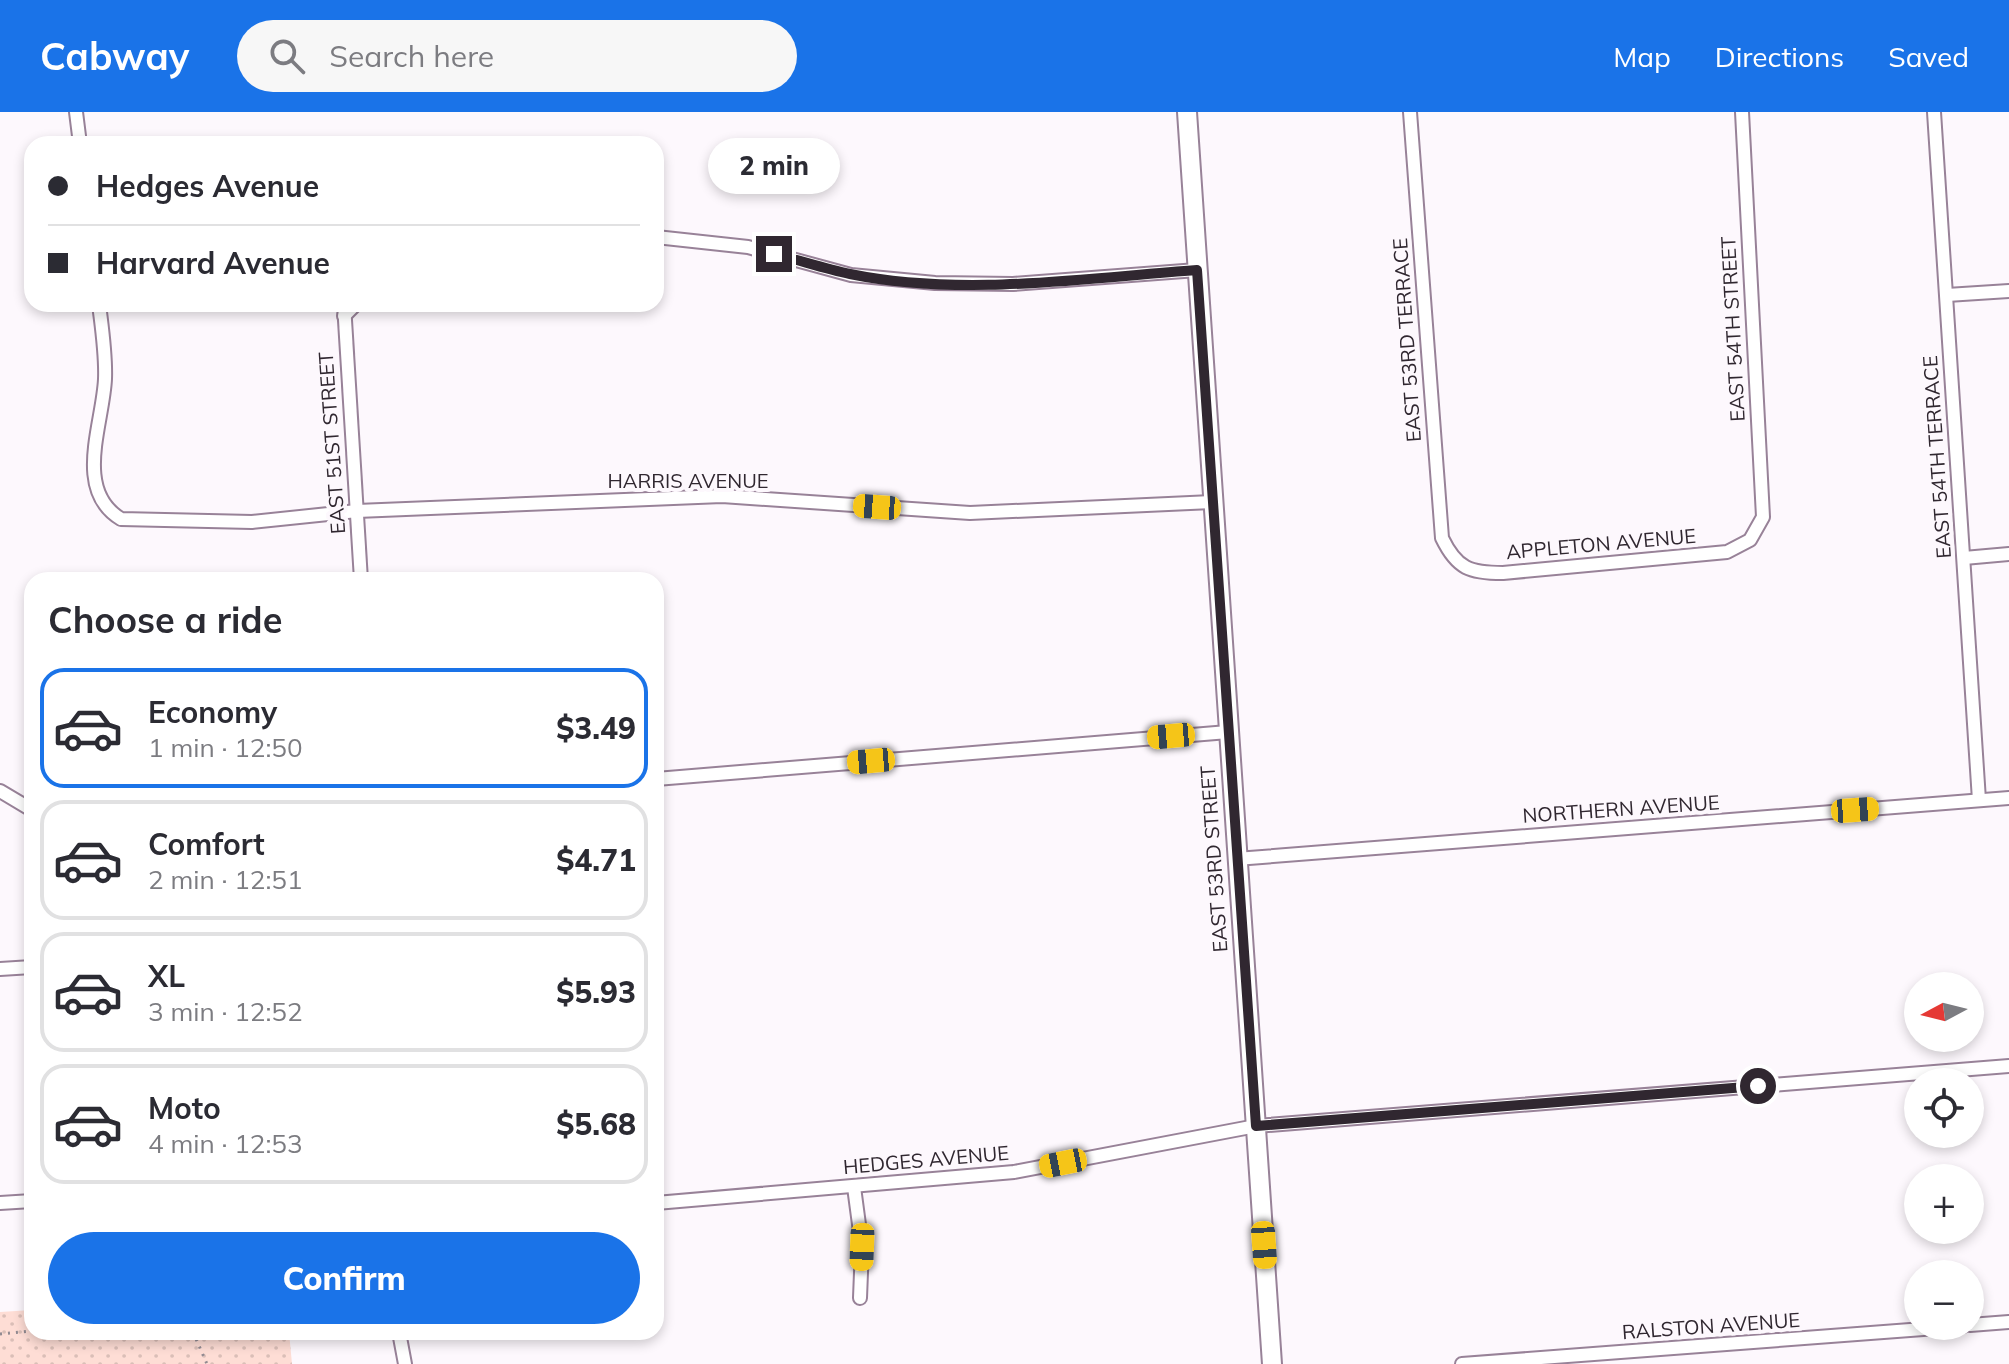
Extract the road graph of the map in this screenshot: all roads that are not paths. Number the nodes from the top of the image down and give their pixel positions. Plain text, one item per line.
1 (76, 112) edge
2 (1187, 112) edge
3 (1410, 112) edge
4 (1742, 112) edge
5 (1934, 112) edge
6 (79, 136) edge
7 (664, 238) edge
8 (1197, 270) junction
9 (2009, 291) edge
10 (1947, 295) junction
11 (100, 312) edge
12 (344, 312) edge
13 (1212, 502) junction
14 (357, 511) junction
15 (1750, 540) joint
16 (2009, 554) edge
17 (1964, 558) junction
18 (1455, 562) joint
19 (361, 572) edge
20 (1228, 732) junction
21 (664, 778) edge
22 (0, 791) edge
23 (2009, 798) edge
24 (1979, 800) junction
25 (24, 805) edge
26 (1236, 859) junction
27 (24, 968) edge
28 (0, 969) edge
29 (2009, 1066) edge
30 (1256, 1126) junction
31 (854, 1187) junction
32 (24, 1202) edge
33 (664, 1202) edge
34 (0, 1203) edge
35 (860, 1298) dead end
36 (2009, 1322) edge
37 (1984, 1324) edge
38 (1904, 1330) edge
39 (400, 1340) edge
40 (405, 1364) edge
41 (1272, 1364) edge
42 (1462, 1364) edge

1 - 6 street
2 - 8 street, EAST 53RD STREET
3 - 18 street, EAST 53RD TERRACE
4 - 15 street, EAST 54TH STREET
5 - 10 street, EAST 54TH TERRACE
7 - 8 street
8 - 13 street, EAST 53RD STREET
9 - 10 street
10 - 17 street, EAST 54TH TERRACE
11 - 14 street, HARRIS AVENUE
12 - 14 street, EAST 51ST STREET
13 - 14 street, HARRIS AVENUE
13 - 20 street, EAST 53RD STREET
14 - 19 street, EAST 51ST STREET
15 - 18 street, APPLETON AVENUE
16 - 17 street
17 - 24 street, EAST 54TH TERRACE
20 - 21 street
20 - 26 street, EAST 53RD STREET
22 - 25 street
23 - 24 street, NORTHERN AVENUE
24 - 26 street, NORTHERN AVENUE
26 - 30 street, EAST 53RD STREET
27 - 28 street
29 - 30 street, HEDGES AVENUE
30 - 31 street, HEDGES AVENUE
30 - 41 street, EAST 53RD STREET
31 - 33 street, HEDGES AVENUE
31 - 35 street
32 - 34 street
36 - 37 street
38 - 42 street, RALSTON AVENUE
39 - 40 street

